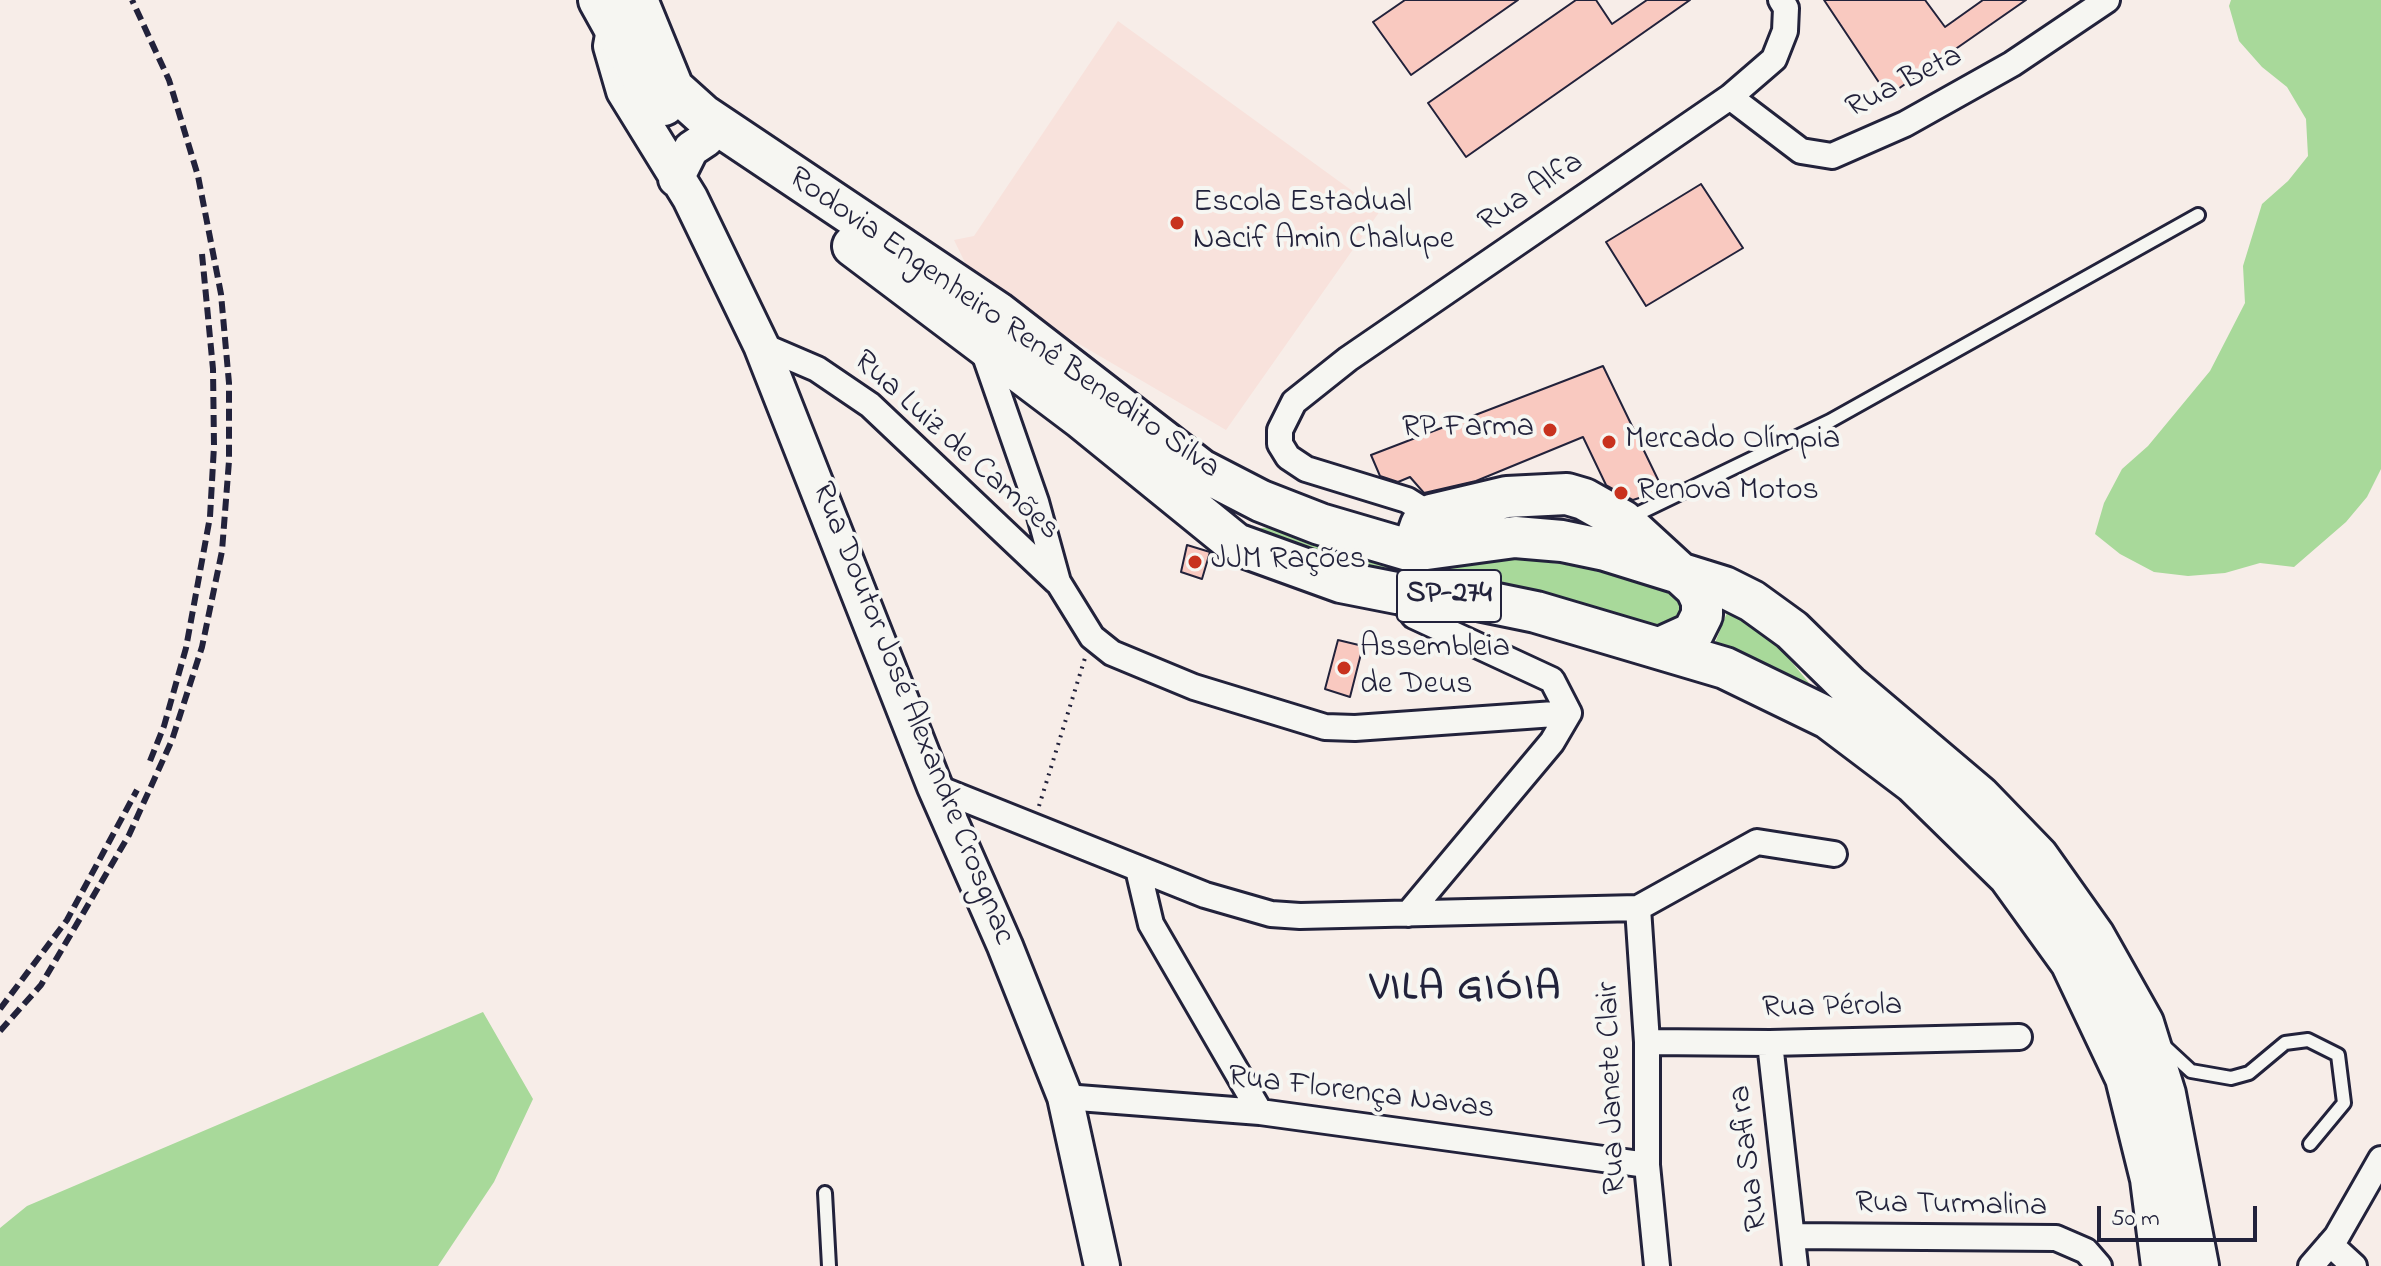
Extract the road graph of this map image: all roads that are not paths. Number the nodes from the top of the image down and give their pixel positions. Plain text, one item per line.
1 (1781, 0) edge
2 (2107, 0) edge
3 (616, 10) edge
4 (1730, 97) junction
5 (706, 139) junction
6 (676, 179) junction
7 (2198, 215) dead end
8 (980, 341) junction
9 (761, 345) junction
10 (1529, 496) junction
11 (1261, 501) junction
12 (1431, 515) junction
13 (1623, 521) junction
14 (1471, 543) junction
15 (1236, 544) junction
16 (1412, 551) junction
17 (1688, 578) junction
18 (1058, 582) junction
19 (1397, 593) junction
20 (1660, 648) junction
21 (1569, 713) junction
22 (935, 787) junction
23 (1834, 854) dead end
24 (1138, 869) junction
25 (1638, 908) junction
26 (1408, 914) junction
27 (2143, 1023) junction
28 (2019, 1037) dead end
29 (1647, 1042) junction
30 (1770, 1043) junction
31 (1065, 1097) junction
32 (1260, 1112) junction
33 (2310, 1144) dead end
34 (2381, 1159) edge
35 (1647, 1165) junction
36 (825, 1193) dead end
37 (1793, 1236) junction
38 (2330, 1244) junction
39 (829, 1266) edge
40 (1102, 1266) edge
41 (1657, 1266) edge
42 (1795, 1266) edge
43 (2099, 1266) edge
44 (2162, 1266) edge
45 (2198, 1266) edge
46 (2311, 1266) edge
47 (2354, 1266) edge

1 - 4 street, Rua Alfa
2 - 4 street, Rua Beta
3 - 5 main road, Rodovia Engenheiro Renê Benedito Silva / SP-274
3 - 6 main road, Rua Doutor José Alexandre Crosgnac
3 - 11 main road, Rodovia Engenheiro Renê Benedito Silva / SP-274
4 - 12 street, Rua Alfa
5 - 6 main road
5 - 8 main road, Rodovia Engenheiro Renê Benedito Silva / SP-274
6 - 9 main road, Rua Doutor José Alexandre Crosgnac
7 - 13 lane
8 - 15 main road, Rodovia Engenheiro Renê Benedito Silva / SP-274
8 - 18 street
9 - 18 street, Rua Luiz de Camões
9 - 22 main road, Rua Doutor José Alexandre Crosgnac
10 - 12 main road
10 - 13 main road
10 - 14 main road
11 - 15 main road
11 - 16 main road, Rodovia Engenheiro Renê Benedito Silva / SP-274
12 - 16 main road
13 - 17 main road
14 - 16 main road, Rodovia Engenheiro Renê Benedito Silva / SP-274
14 - 17 main road, Rodovia Engenheiro Renê Benedito Silva / SP-274
15 - 19 main road, Rodovia Engenheiro Renê Benedito Silva / SP-274
17 - 20 main road
17 - 27 main road, Rodovia Engenheiro Renê Benedito Silva / SP-274
18 - 21 street
19 - 20 main road, Rodovia Engenheiro Renê Benedito Silva / SP-274
19 - 21 street
20 - 44 main road, Rodovia Engenheiro Renê Benedito Silva / SP-274
21 - 26 street
22 - 24 street
22 - 31 main road, Rua Doutor José Alexandre Crosgnac
23 - 25 street
24 - 26 street
24 - 32 street
25 - 26 street
25 - 29 street, Rua Janete Clair
27 - 33 lane
27 - 45 main road, Rodovia Engenheiro Renê Benedito Silva / SP-274
28 - 30 street, Rua Pérola
29 - 30 street, Rua Pérola
29 - 35 street, Rua Janete Clair
30 - 37 street, Rua Safira
31 - 32 street, Rua Florença Navas
31 - 40 main road, Rua Doutor José Alexandre Crosgnac
32 - 35 street, Rua Florença Navas
34 - 38 street
35 - 41 street, Rua Janete Clair
36 - 39 lane
37 - 42 street, Rua Safira
37 - 43 street, Rua Turmalina
38 - 46 street
38 - 47 street

